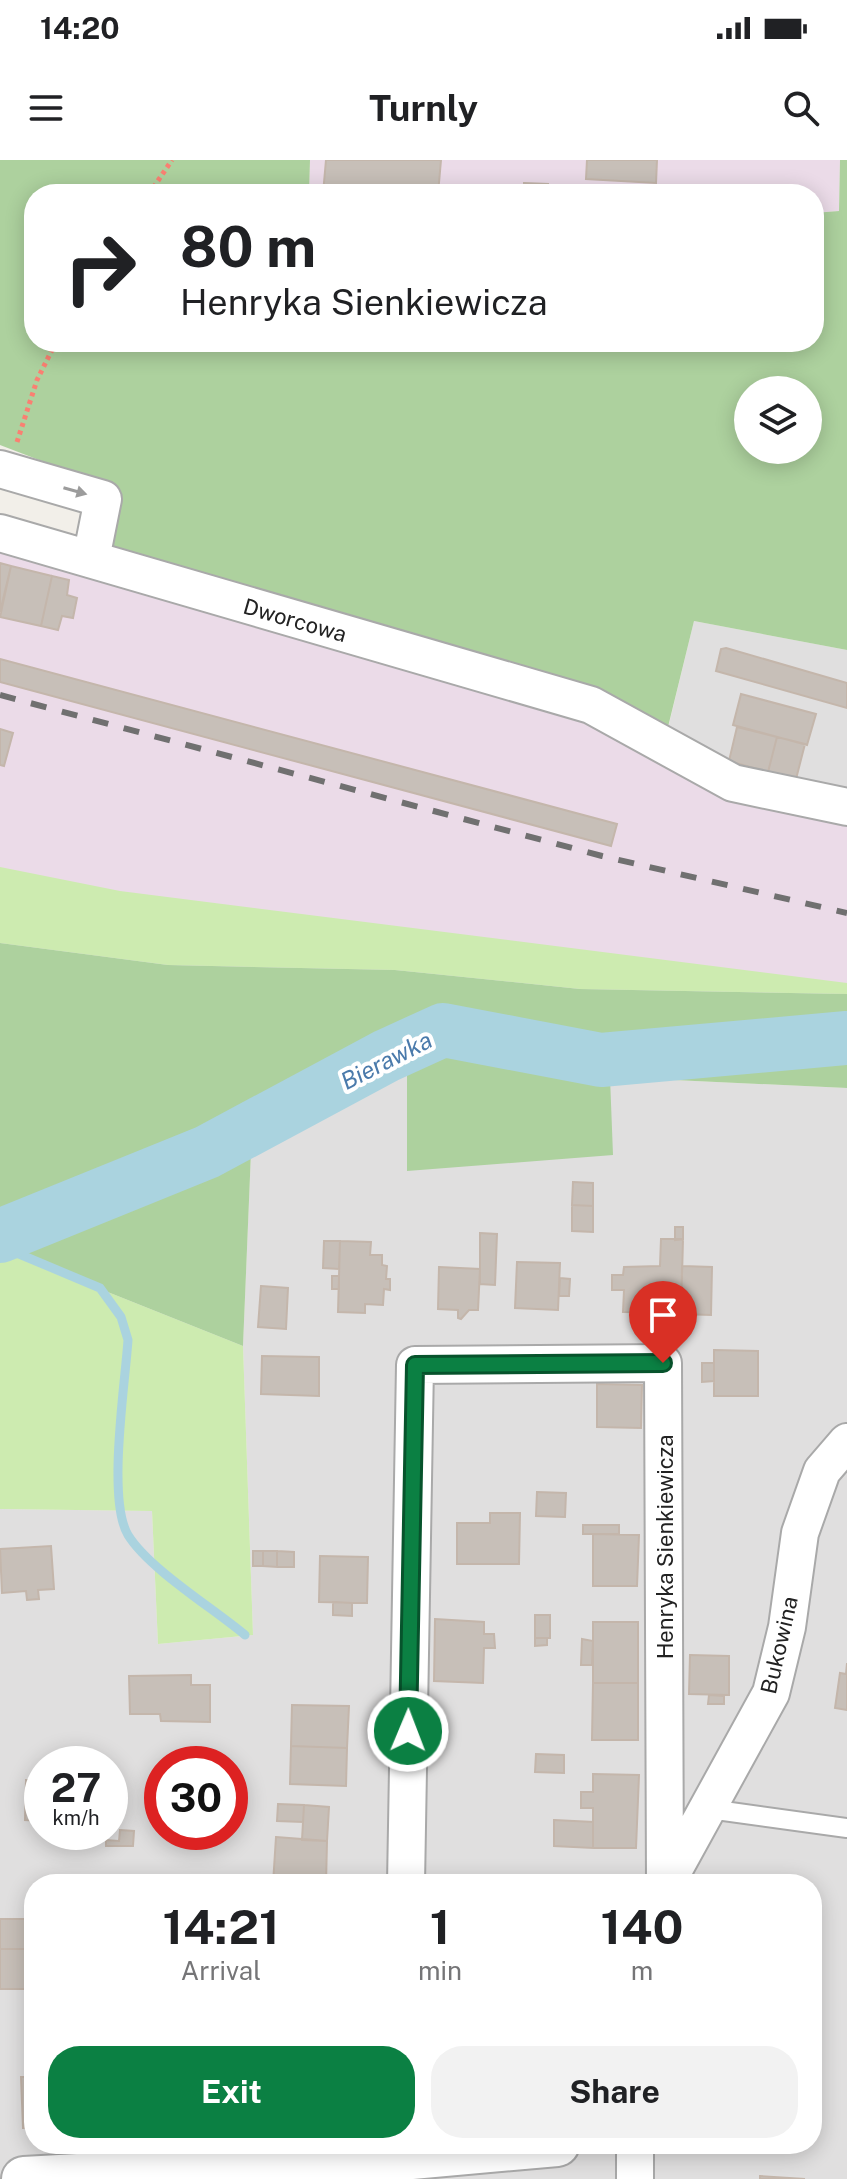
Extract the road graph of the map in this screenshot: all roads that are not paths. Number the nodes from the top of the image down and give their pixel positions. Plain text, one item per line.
1 (4, 470) edge
2 (0, 533) edge
3 (91, 559) junction
4 (847, 807) edge
5 (847, 1442) edge
6 (709, 1809) junction
7 (847, 1828) edge
8 (406, 1874) edge
9 (665, 1874) edge
10 (671, 1874) edge
11 (361, 2154) edge
12 (635, 2154) edge
13 (24, 2179) edge
14 (635, 2179) edge

1 -> 3 street
2 - 3 street, Dworcowa
3 - 4 street, Dworcowa
5 - 6 street, Bukowina
6 - 7 lane
6 - 10 street, Bukowina
8 - 9 street, Henryka Sienkiewicza
11 - 13 street
12 - 14 street

